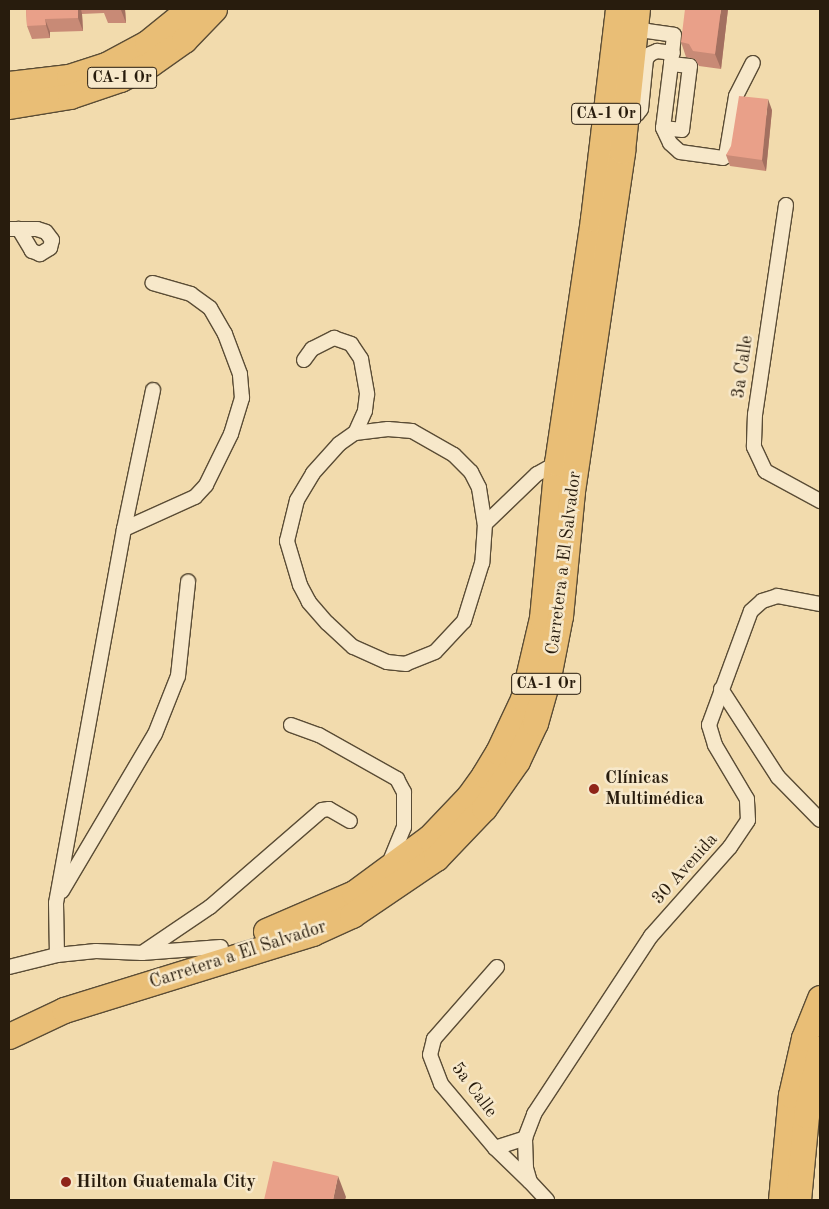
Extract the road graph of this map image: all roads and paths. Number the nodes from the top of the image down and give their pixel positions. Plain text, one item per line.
1 (189, 9) edge
2 (214, 9) edge
3 (630, 14) edge
4 (641, 54) junction
5 (672, 59) junction
6 (753, 63) dead end
7 (9, 84) edge
8 (9, 106) edge
9 (786, 205) dead end
10 (154, 283) dead end
11 (304, 360) dead end
12 (153, 390) dead end
13 (355, 433) junction
14 (557, 463) junction
15 (820, 501) edge
16 (485, 524) junction
17 (124, 529) junction
18 (188, 582) dead end
19 (820, 604) edge
20 (721, 690) junction
21 (291, 725) dead end
22 (820, 820) edge
23 (350, 821) dead end
24 (406, 846) junction
25 (56, 903) junction
26 (221, 946) junction
27 (142, 953) junction
28 (56, 955) junction
29 (9, 967) edge
30 (497, 967) dead end
31 (820, 998) edge
32 (9, 1019) edge
33 (9, 1036) edge
34 (820, 1048) edge
35 (525, 1138) junction
36 (495, 1148) junction
37 (530, 1182) junction
38 (547, 1200) edge
39 (781, 1200) edge
40 (798, 1200) edge

1 - 7 highway, CA-1 Or
2 - 8 highway, CA-1 Or
3 - 4 highway, Carretera a El Salvador / CA-1 Or
3 - 5 street
3 - 14 highway, Carretera a El Salvador / CA-1 Or
4 - 5 street
4 - 33 highway, Carretera a El Salvador / CA-1 Or
5 - 6 street
9 - 15 street, 3a Calle
10 - 17 street
11 - 13 street
12 - 17 street
13 - 16 street
13 - 16 street
14 - 16 street
14 - 24 highway, Carretera a El Salvador / CA-1 Or
17 - 25 street
18 - 25 street
19 - 20 street, 30 Avenida
20 - 22 street
20 - 35 street, 30 Avenida
21 - 24 street
23 - 27 street
24 - 26 highway, Carretera a El Salvador / CA-1 Or
25 - 28 street
26 - 27 street
26 - 32 highway, Carretera a El Salvador / CA-1 Or
27 - 28 street
28 - 29 street
30 - 36 street, 5a Calle
31 - 39 highway
34 - 40 highway
35 - 36 street
35 - 37 street, 30 Avenida
36 - 37 street, 5a Calle
37 - 38 street

